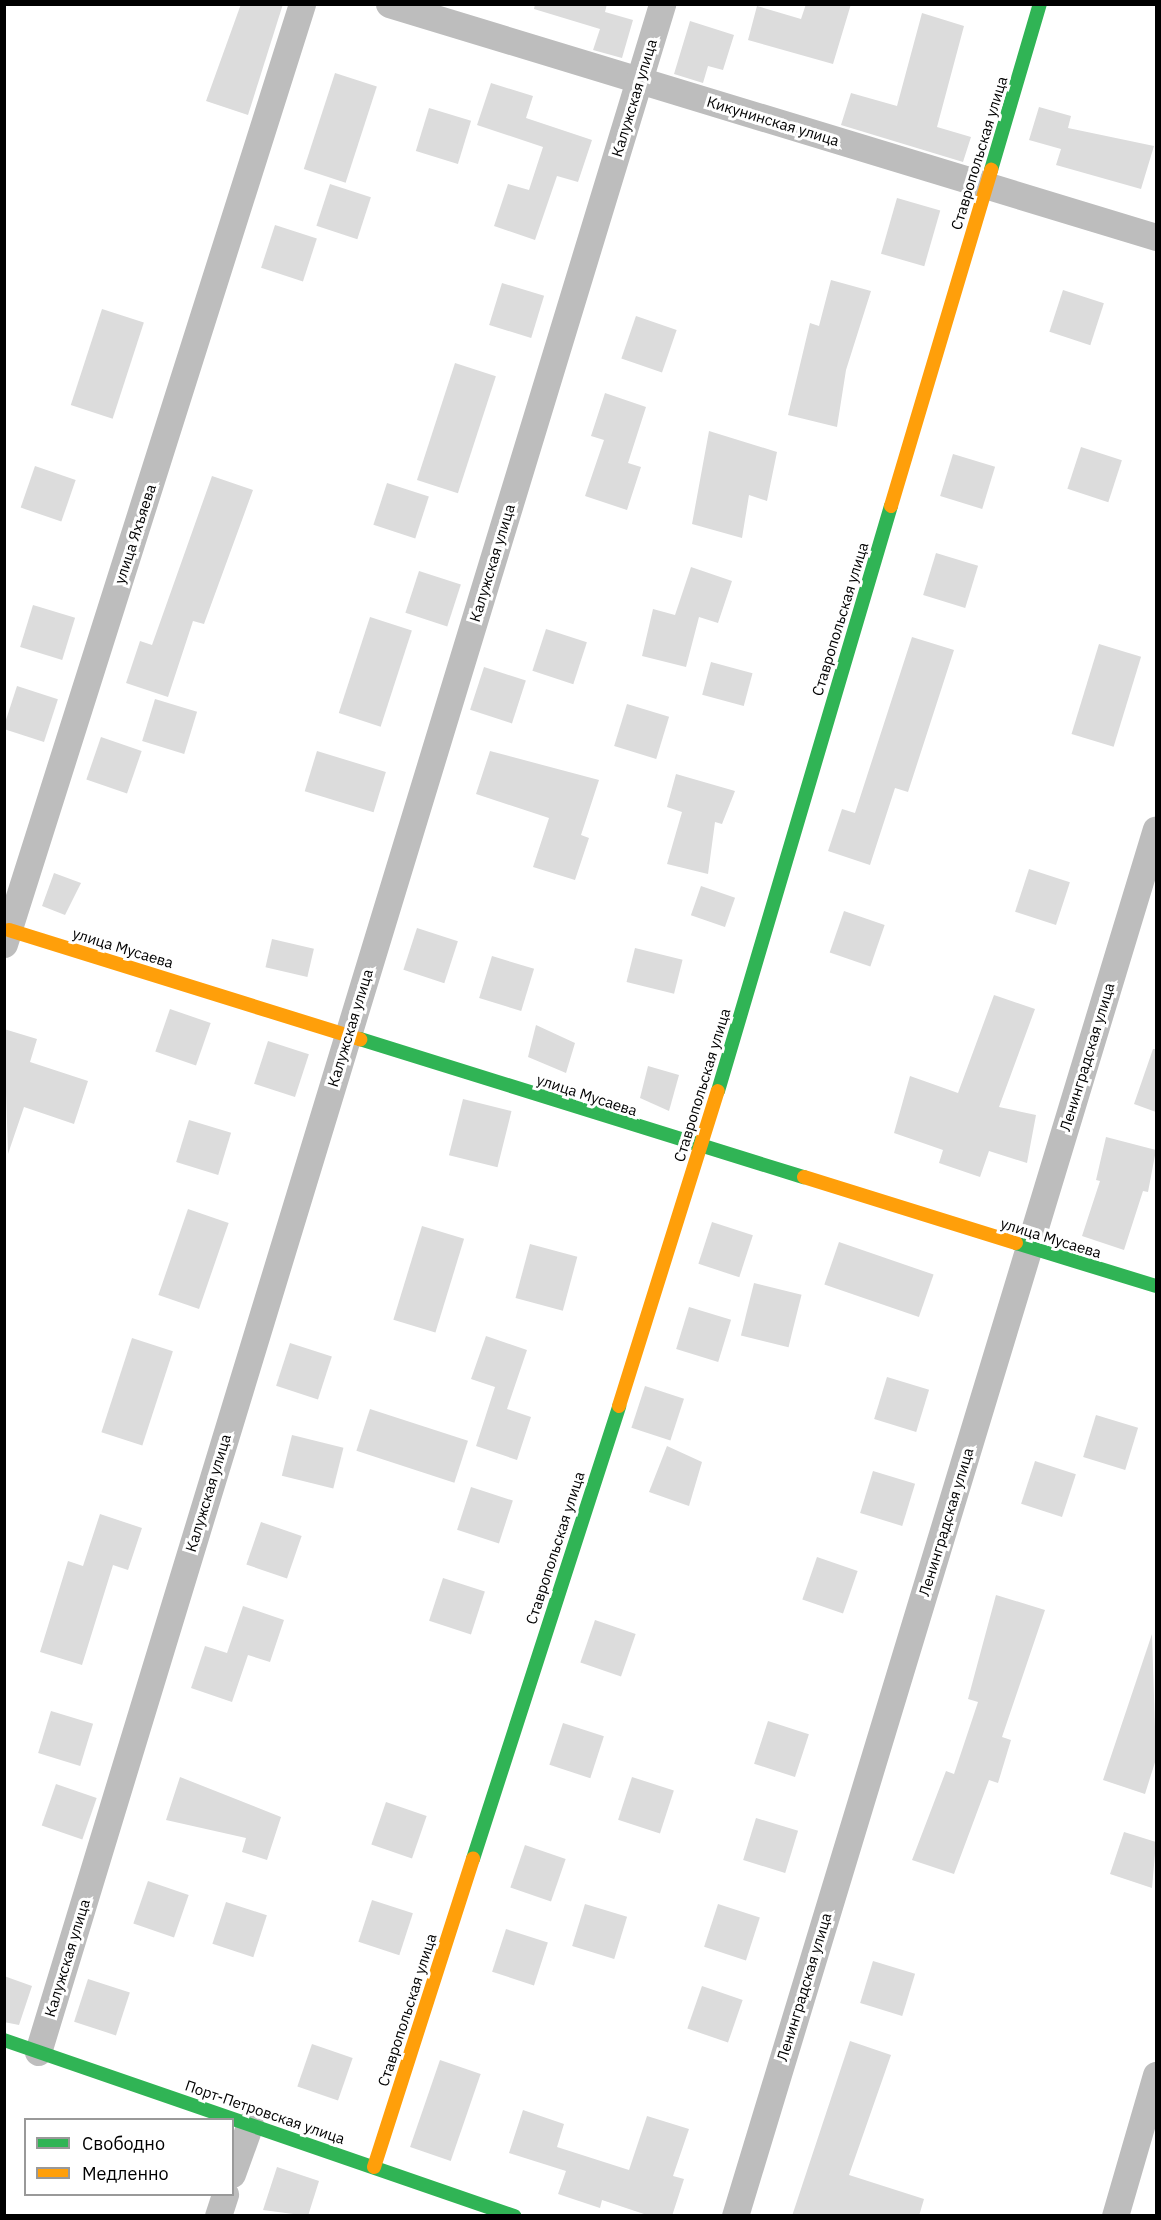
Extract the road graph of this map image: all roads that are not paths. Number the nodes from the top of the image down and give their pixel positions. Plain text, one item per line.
1 (302, 4) edge
2 (390, 4) edge
3 (662, 4) edge
4 (1040, 4) edge
5 (639, 81) junction
6 (986, 185) junction
7 (1156, 237) edge
8 (1156, 829) edge
9 (7, 937) edge
10 (348, 1034) junction
11 (700, 1149) junction
12 (1029, 1248) junction
13 (1156, 1286) edge
14 (4, 2040) edge
15 (38, 2052) junction
16 (1156, 2075) edge
17 (232, 2118) edge
18 (234, 2119) edge
19 (250, 2124) junction
20 (374, 2167) junction
21 (234, 2168) edge
22 (224, 2196) edge
23 (218, 2216) edge
24 (514, 2216) edge
25 (735, 2216) edge
26 (1115, 2216) edge

1 - 9 street, улица Яхъяева
2 - 5 street, Кикунинская улица
3 - 5 street, Калужская улица
4 - 6 street, Ставропольская улица
5 - 6 street, Кикунинская улица
5 - 10 street, Калужская улица
6 - 7 street, Кикунинская улица
6 - 11 street, Ставропольская улица
8 - 12 street, Ленинградская улица
9 - 10 street, улица Мусаева
10 - 11 street, улица Мусаева
10 - 15 street, Калужская улица
11 - 12 street, улица Мусаева
11 - 20 street, Ставропольская улица
12 - 13 street, улица Мусаева
12 - 25 street, Ленинградская улица
14 - 15 street, Порт-Петровская улица
15 - 17 street, Порт-Петровская улица
16 - 26 street
18 - 19 street, Порт-Петровская улица
19 - 20 street, Порт-Петровская улица
19 - 21 street
20 - 24 street, Порт-Петровская улица
22 - 23 street

